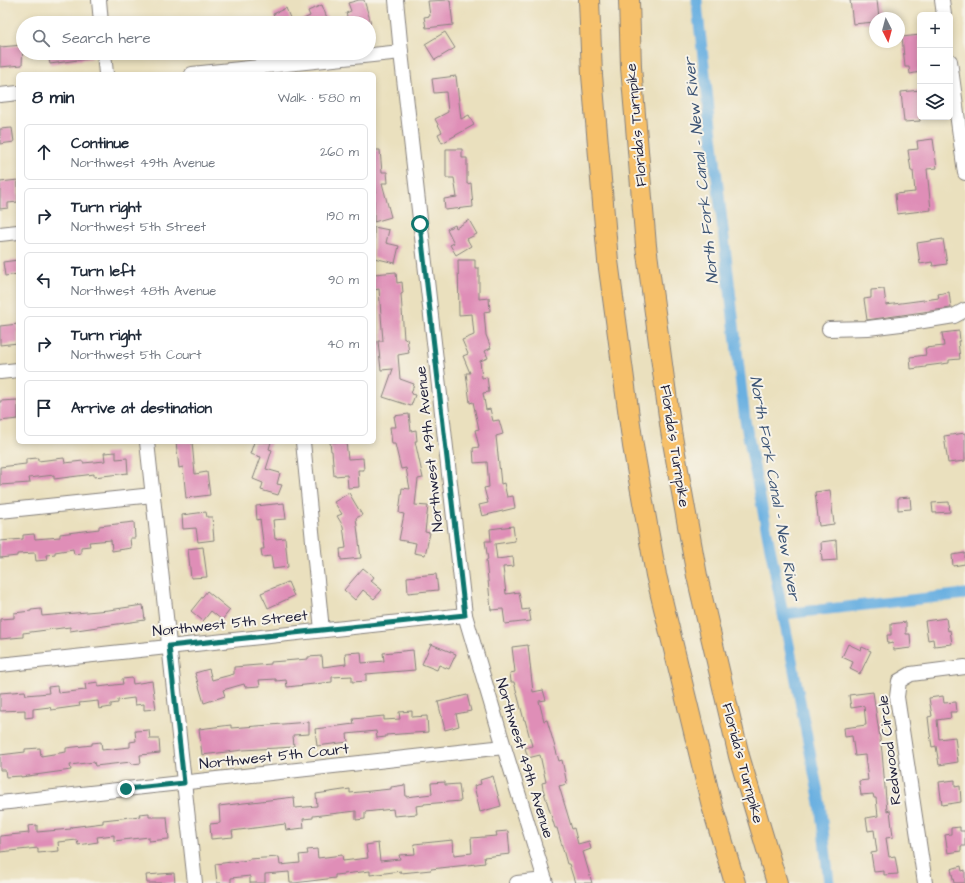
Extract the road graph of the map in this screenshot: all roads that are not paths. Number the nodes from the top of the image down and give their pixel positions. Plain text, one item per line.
1 (99, 0) edge
2 (396, 0) edge
3 (590, 0) edge
4 (629, 0) edge
5 (942, 0) edge
6 (944, 12) edge
7 (100, 16) edge
8 (401, 52) junction
9 (376, 55) edge
10 (105, 60) edge
11 (341, 60) edge
12 (265, 70) edge
13 (106, 72) edge
14 (228, 72) edge
15 (953, 83) edge
16 (16, 93) edge
17 (0, 95) edge
18 (965, 173) edge
19 (16, 232) edge
20 (0, 234) edge
21 (965, 310) edge
22 (829, 329) dead end
23 (16, 370) edge
24 (0, 372) edge
25 (146, 444) edge
26 (303, 444) edge
27 (152, 495) junction
28 (0, 511) edge
29 (465, 615) junction
30 (322, 630) junction
31 (169, 646) junction
32 (0, 665) edge
33 (965, 667) edge
34 (504, 747) junction
35 (184, 783) junction
36 (0, 803) edge
37 (765, 842) junction
38 (545, 882) edge
39 (194, 883) edge
40 (517, 883) edge
41 (735, 883) edge
42 (777, 883) edge
43 (792, 883) edge
44 (925, 883) edge

1 - 7 street
2 - 8 street, Northwest 49th Avenue
3 - 41 highway
4 - 37 highway, Florida's Turnpike
5 - 6 street
8 - 9 street
8 - 29 street, Northwest 49th Avenue
10 - 13 street
11 - 12 street
12 - 14 street
15 - 18 street
16 - 17 street
19 - 20 street
21 - 22 street
23 - 24 street
25 - 27 street
26 - 30 street
27 - 28 street
27 - 31 street
29 - 30 street, Northwest 5th Street
29 - 34 street, Northwest 49th Avenue
30 - 31 street, Northwest 5th Street
31 - 32 street, Northwest 5th Street
31 - 35 street
33 - 44 street, Redwood Circle
34 - 35 street, Northwest 5th Court
34 - 38 street, Northwest 49th Avenue
35 - 36 street, Northwest 5th Court
35 - 39 street
37 - 42 highway, Florida's Turnpike
37 - 43 highway
38 - 40 street

